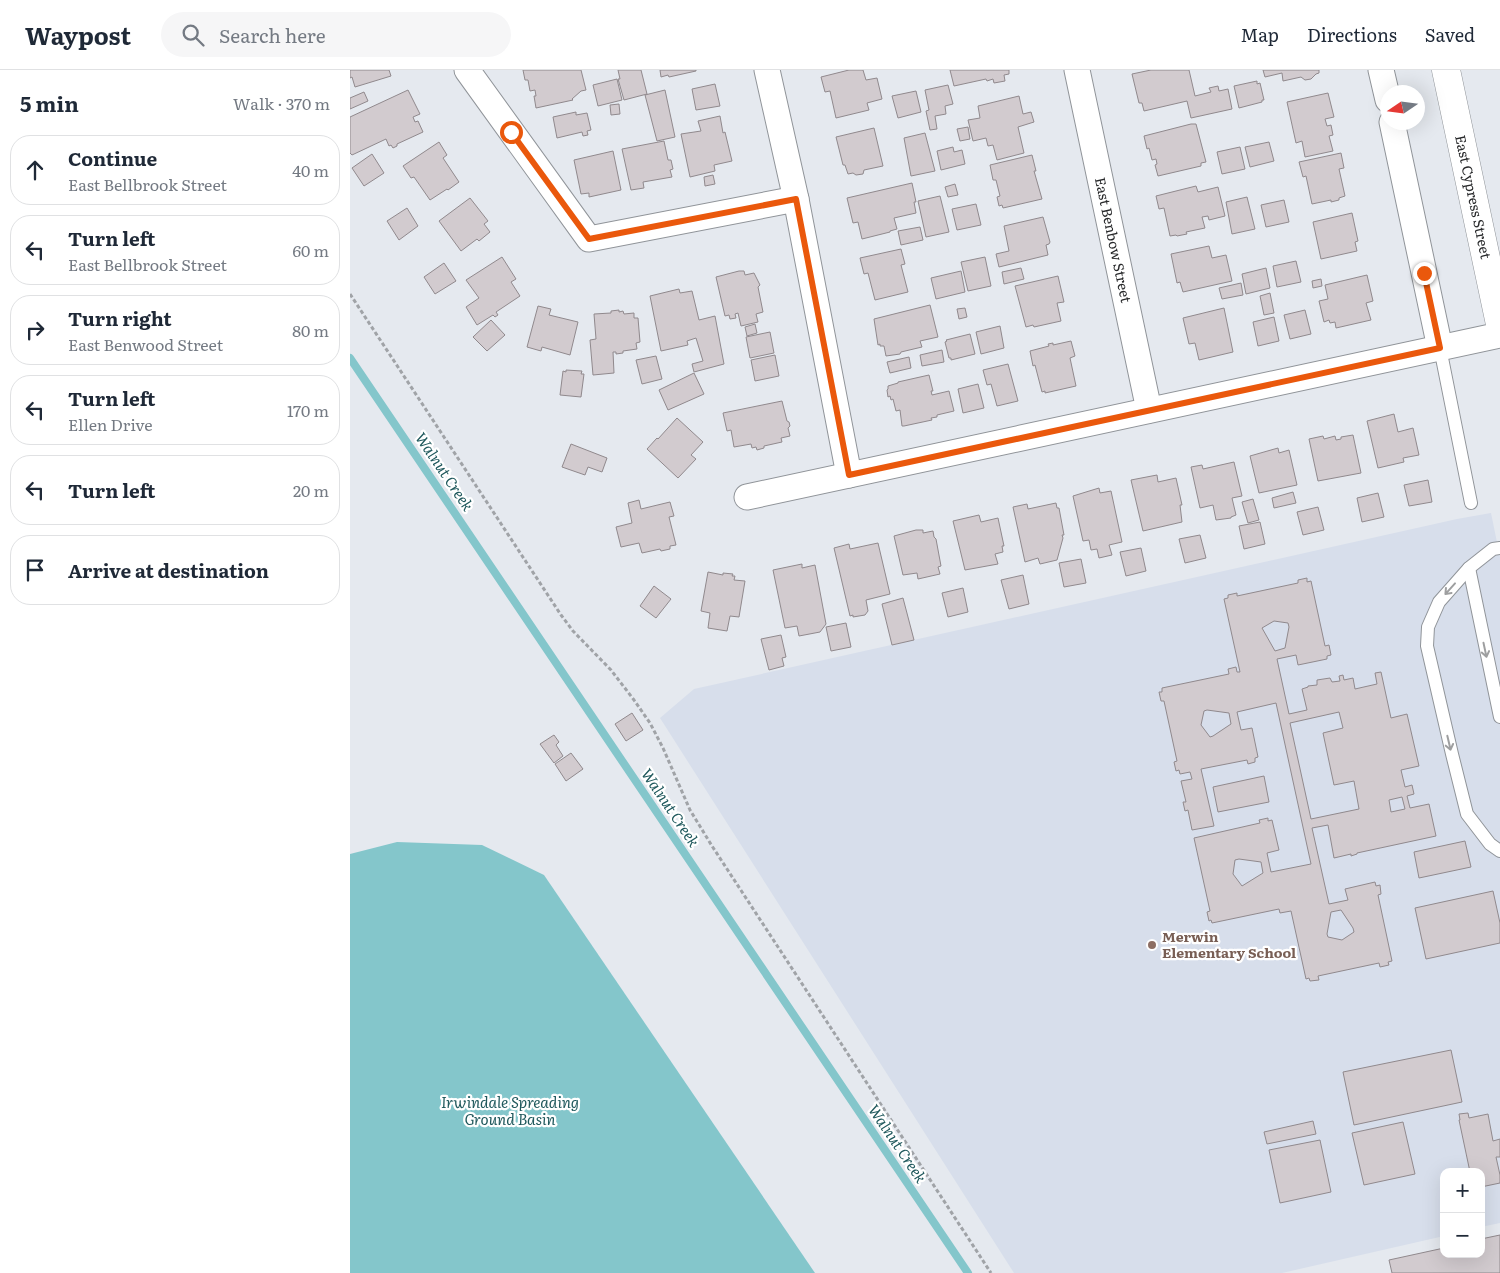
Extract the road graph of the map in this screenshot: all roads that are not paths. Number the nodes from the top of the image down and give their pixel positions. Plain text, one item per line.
1 (467, 70) edge
2 (767, 70) edge
3 (1076, 70) edge
4 (1381, 70) edge
5 (1446, 70) edge
6 (1384, 85) edge
7 (1394, 130) edge
8 (796, 199) junction
9 (1500, 324) edge
10 (1500, 335) edge
11 (1440, 348) junction
12 (1149, 410) junction
13 (849, 475) junction
14 (748, 497) dead end
15 (1471, 503) dead end
16 (1500, 548) edge
17 (1469, 568) junction
18 (1500, 717) edge
19 (1500, 851) edge

1 - 8 street
2 - 8 street
3 - 12 street, East Benbow Street
4 - 6 street
5 - 9 main road, East Cypress Street
7 - 11 street
8 - 13 street
10 - 11 street
11 - 12 street
11 - 15 lane
12 - 13 street
13 - 14 street
16 - 17 lane
17 -> 18 lane
17 -> 19 lane

